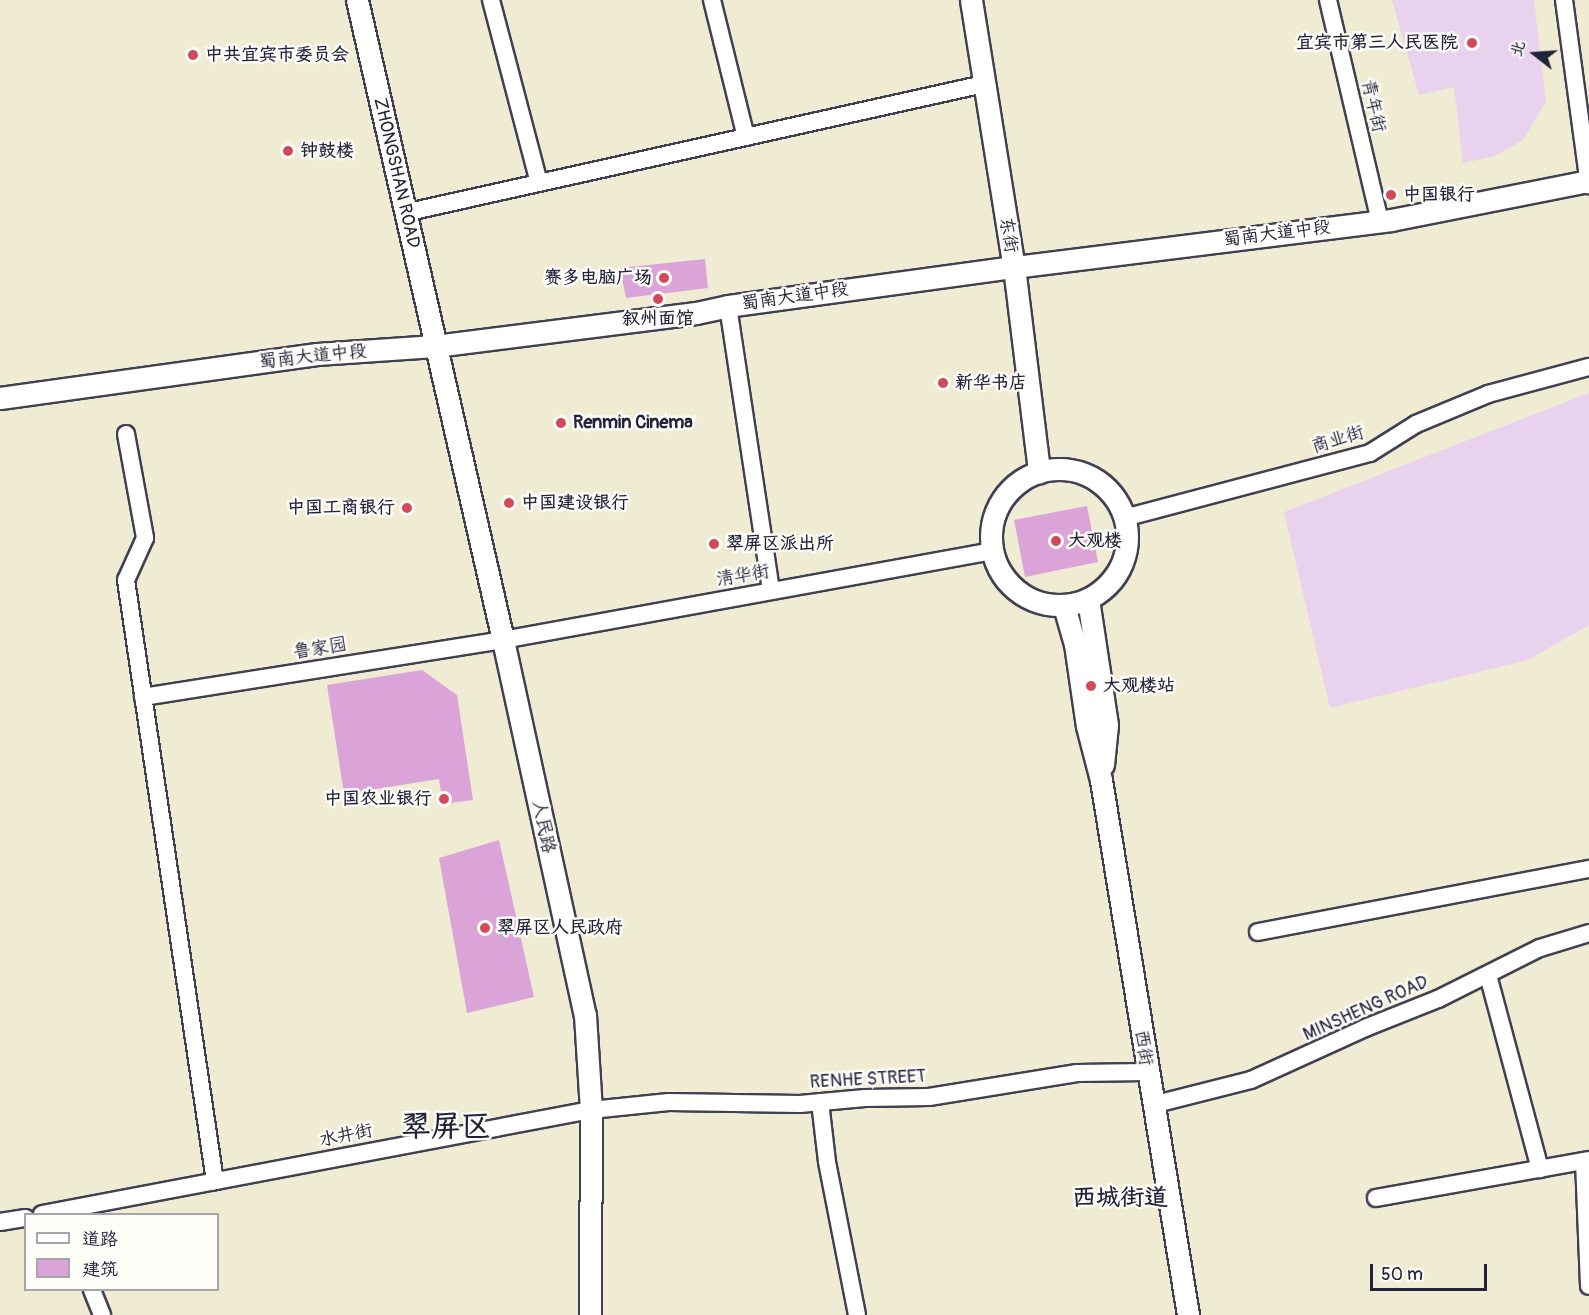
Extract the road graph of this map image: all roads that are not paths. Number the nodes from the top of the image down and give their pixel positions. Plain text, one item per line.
1 (357, 0) edge
2 (491, 0) edge
3 (712, 0) edge
4 (971, 0) edge
5 (1328, 0) edge
6 (1564, 0) edge
7 (984, 84) junction
8 (746, 137) junction
9 (1587, 142) edge
10 (1589, 182) edge
11 (539, 183) junction
12 (404, 213) junction
13 (1380, 221) junction
14 (1014, 267) junction
15 (728, 306) junction
16 (435, 346) junction
17 (1589, 367) edge
18 (0, 398) edge
19 (126, 434) dead end
20 (1039, 472) junction
21 (1124, 518) junction
22 (991, 551) junction
23 (771, 591) junction
24 (1088, 599) junction
25 (1064, 606) junction
26 (503, 640) junction
27 (143, 697) junction
28 (1101, 780) junction
29 (1589, 869) edge
30 (1258, 932) dead end
31 (1589, 933) edge
32 (1488, 975) junction
33 (1146, 1072) junction
34 (820, 1102) junction
35 (1152, 1105) junction
36 (591, 1110) junction
37 (1587, 1160) edge
38 (1540, 1169) junction
39 (215, 1181) junction
40 (1376, 1198) dead end
41 (63, 1213) edge
42 (24, 1218) edge
43 (0, 1222) edge
44 (1589, 1286) edge
45 (92, 1291) edge
46 (102, 1315) edge
47 (590, 1315) edge
48 (857, 1315) edge
49 (1188, 1315) edge

1 - 12 main road, ZHONGSHAN ROAD
2 - 11 street
3 - 8 street
4 - 7 main road, 东街
5 - 13 street, 青年街
6 - 9 street
7 - 8 street
7 - 14 main road, 东街
8 - 11 street
9 - 10 street
10 - 13 main road, 蜀南大道中段
11 - 12 street
12 - 16 main road, ZHONGSHAN ROAD
13 - 14 main road, 蜀南大道中段
14 - 15 main road, 蜀南大道中段
14 - 20 main road, 东街
15 - 16 main road, 蜀南大道中段
15 - 23 street
16 - 18 main road, 蜀南大道中段
16 - 26 main road, 人民路
17 - 21 street, 商业街
19 - 27 street
20 - 21 main road
20 - 22 main road
21 - 24 main road
22 - 23 street, 清华街
22 - 25 main road
23 - 26 street, 清华街
24 - 25 main road
24 - 28 main road, 西街
25 - 28 main road, 西街
26 - 27 street, 鲁家园
26 - 36 main road, 人民路
27 - 39 street
28 - 33 main road, 西街
29 - 30 street
31 - 32 street, MINSHENG ROAD
32 - 35 street, MINSHENG ROAD
32 - 38 street
33 - 34 street, RENHE STREET
33 - 35 main road, 西街
34 - 36 street, RENHE STREET
34 - 48 street
35 - 49 main road, 西街
36 - 39 street, 水井街
36 - 47 main road, 人民路
37 - 38 street
37 - 44 street
38 - 40 street
39 - 41 street, 水井街
42 - 43 street
45 - 46 street

